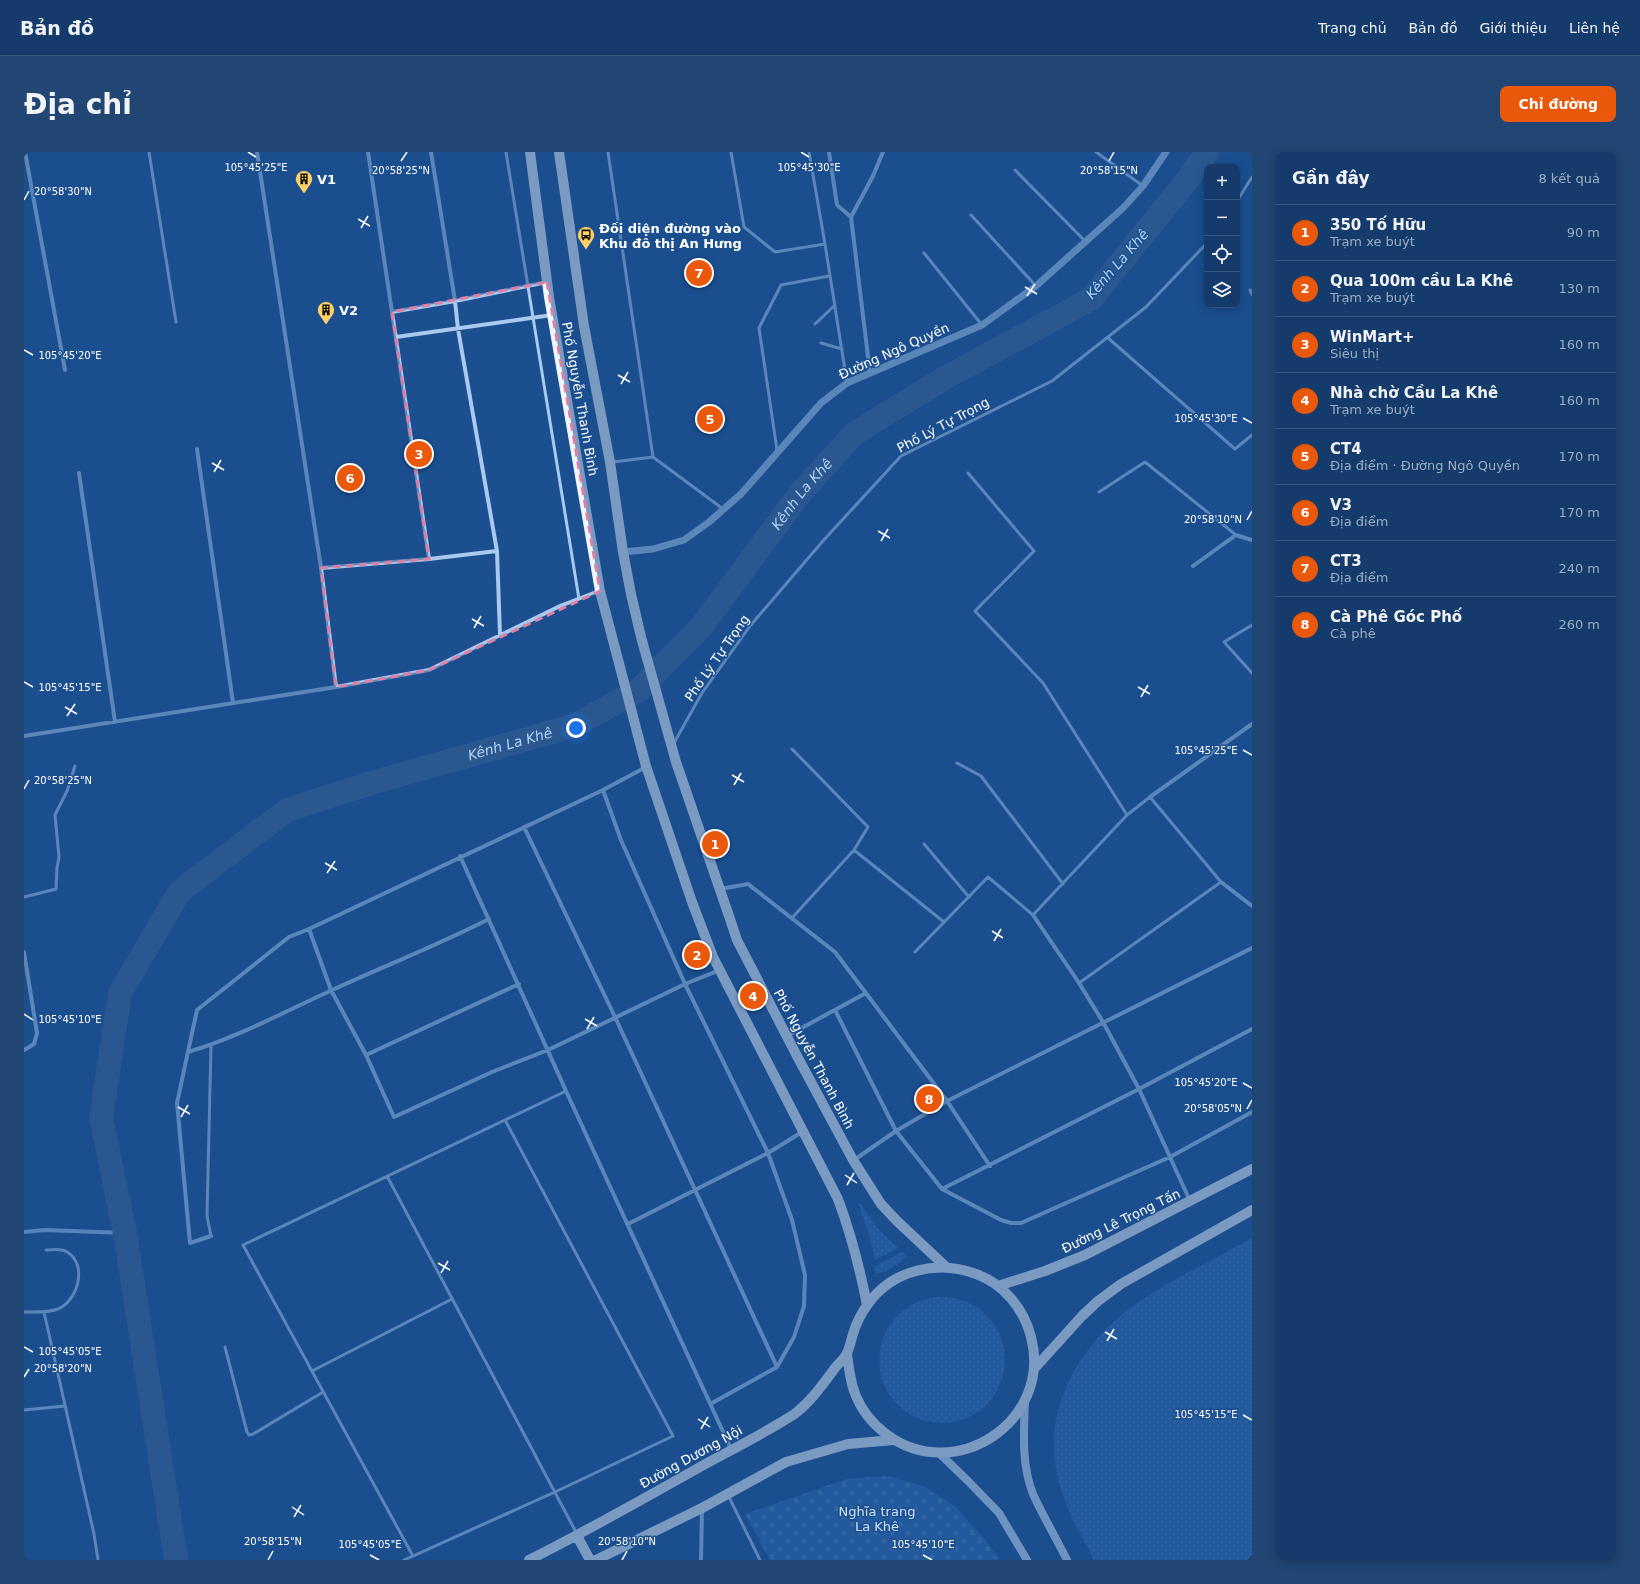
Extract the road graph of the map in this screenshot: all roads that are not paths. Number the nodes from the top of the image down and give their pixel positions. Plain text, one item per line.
1 (26, 152) edge
2 (149, 152) edge
3 (257, 152) edge
4 (368, 152) edge
5 (431, 152) edge
6 (506, 152) edge
7 (530, 152) edge
8 (559, 152) edge
9 (608, 152) edge
10 (731, 152) edge
11 (809, 152) edge
12 (829, 152) edge
13 (883, 152) edge
14 (1096, 152) edge
15 (1166, 152) edge
16 (1015, 170) dead end
17 (1252, 177) edge
18 (1143, 186) junction
19 (1238, 200) edge
20 (971, 215) dead end
21 (851, 217) junction
22 (1086, 242) junction
23 (825, 244) junction
24 (1204, 246) edge
25 (924, 253) dead end
26 (829, 276) junction
27 (547, 282) junction
28 (528, 286) junction
29 (1036, 286) junction
30 (455, 301) junction
31 (835, 304) junction
32 (392, 312) junction
33 (552, 315) junction
34 (533, 318) junction
35 (176, 322) dead end
36 (815, 324) dead end
37 (982, 325) junction
38 (458, 329) junction
39 (396, 337) junction
40 (1108, 338) junction
41 (821, 343) dead end
42 (842, 349) junction
43 (65, 370) dead end
44 (870, 374) junction
45 (847, 383) junction
46 (1252, 435) edge
47 (197, 449) dead end
48 (778, 452) junction
49 (653, 456) junction
50 (610, 462) junction
51 (79, 473) dead end
52 (968, 473) dead end
53 (1099, 492) dead end
54 (723, 509) junction
55 (1236, 535) junction
56 (1252, 540) edge
57 (497, 551) junction
58 (623, 552) junction
59 (429, 559) junction
60 (1193, 566) dead end
61 (321, 568) junction
62 (600, 591) junction
63 (579, 599) junction
64 (1252, 625) edge
65 (500, 635) junction
66 (1252, 673) edge
67 (336, 687) junction
68 (233, 703) junction
69 (115, 722) junction
70 (1252, 724) edge
71 (24, 736) edge
72 (672, 746) junction
73 (792, 749) dead end
74 (957, 763) dead end
75 (75, 766) dead end
76 (646, 766) junction
77 (603, 790) junction
78 (1150, 798) junction
79 (1127, 815) junction
80 (524, 826) junction
81 (924, 844) dead end
82 (854, 850) junction
83 (460, 856) junction
84 (1220, 882) junction
85 (1062, 884) junction
86 (720, 889) junction
87 (24, 897) edge
88 (969, 897) junction
89 (1252, 906) edge
90 (1033, 915) junction
91 (792, 918) junction
92 (489, 919) junction
93 (944, 922) junction
94 (309, 930) junction
95 (1252, 948) edge
96 (24, 952) edge
97 (915, 952) dead end
98 (720, 970) junction
99 (1079, 983) junction
100 (519, 984) junction
101 (685, 984) junction
102 (331, 990) junction
103 (866, 992) junction
104 (835, 1010) junction
105 (615, 1018) junction
106 (1103, 1022) junction
107 (1252, 1029) edge
108 (787, 1036) junction
109 (211, 1046) junction
110 (24, 1050) edge
111 (548, 1050) junction
112 (188, 1052) junction
113 (366, 1055) junction
114 (1139, 1090) junction
115 (566, 1091) junction
116 (948, 1101) junction
117 (1252, 1112) edge
118 (505, 1120) junction
119 (896, 1131) junction
120 (803, 1132) junction
121 (768, 1152) junction
122 (1170, 1157) junction
123 (854, 1160) junction
124 (990, 1166) junction
125 (1252, 1169) edge
126 (387, 1176) junction
127 (942, 1190) junction
128 (695, 1191) junction
129 (1190, 1201) junction
130 (1252, 1210) edge
131 (628, 1224) junction
132 (211, 1236) joint
133 (46, 1250) dead end
134 (946, 1267) junction
135 (998, 1286) junction
136 (452, 1299) junction
137 (867, 1305) junction
138 (24, 1312) edge
139 (44, 1312) junction
140 (225, 1347) dead end
141 (847, 1354) junction
142 (777, 1367) junction
143 (1034, 1370) junction
144 (312, 1371) junction
145 (323, 1392) junction
146 (1025, 1399) junction
147 (712, 1403) junction
148 (65, 1406) junction
149 (24, 1410) edge
150 (894, 1440) junction
151 (732, 1449) junction
152 (938, 1453) junction
153 (555, 1492) junction
154 (727, 1493) junction
155 (702, 1508) junction
156 (577, 1536) junction
157 (412, 1556) junction
158 (98, 1560) edge
159 (404, 1560) edge
160 (529, 1560) edge
161 (590, 1560) edge
162 (596, 1560) edge
163 (701, 1560) edge
164 (760, 1560) edge
165 (1027, 1560) edge
166 (1067, 1560) edge

1 - 43 street
2 - 35 lane
3 - 61 street
4 - 32 street
5 - 30 street
6 - 28 lane
7 - 27 main road, Phố Nguyễn Thanh Bình
8 - 50 main road, Phố Nguyễn Thanh Bình
9 - 49 lane
10 - 23 lane
11 - 23 lane
12 - 21 street
13 - 21 street
14 - 18 lane
15 - 18 street, Đường Ngô Quyền
16 - 22 lane
17 - 19 lane
18 - 22 street, Đường Ngô Quyền
20 - 29 lane
21 - 44 street
22 - 29 street, Đường Ngô Quyền
23 - 26 lane
24 - 40 lane, Phố Lý Tự Trọng
25 - 37 lane
26 - 31 lane
26 - 48 lane
27 - 28 street
27 - 33 main road, Phố Nguyễn Thanh Bình
28 - 30 street
28 - 34 lane
29 - 37 street, Đường Ngô Quyền
30 - 32 street
30 - 38 street
31 - 36 lane
31 - 42 lane
32 - 39 street
33 - 34 street
33 - 62 main road, Phố Nguyễn Thanh Bình
34 - 38 street
34 - 63 lane
37 - 44 street, Đường Ngô Quyền
38 - 39 street
38 - 57 street
39 - 59 street
40 - 46 lane
40 - 72 lane, Phố Lý Tự Trọng
41 - 42 lane
42 - 45 lane
44 - 45 street, Đường Ngô Quyền
45 - 48 street, Đường Ngô Quyền
47 - 68 street
48 - 54 street, Đường Ngô Quyền
49 - 50 lane
49 - 54 lane
50 - 58 main road, Phố Nguyễn Thanh Bình
51 - 69 street
52 - 79 lane
53 - 55 lane
54 - 58 street, Đường Ngô Quyền
55 - 56 street
55 - 60 street
57 - 59 street
57 - 65 street
58 - 72 main road, Phố Nguyễn Thanh Bình
59 - 61 street
61 - 67 street
62 - 63 street
62 - 76 main road, Phố Nguyễn Thanh Bình
63 - 65 street
64 - 66 lane
65 - 67 street
67 - 68 street
68 - 69 street
69 - 71 street
70 - 78 street
72 - 86 main road, Phố Nguyễn Thanh Bình
73 - 82 lane
74 - 85 lane
75 - 87 lane
76 - 77 street
76 - 98 main road
77 - 80 street
77 - 101 street
78 - 79 lane
78 - 84 lane
79 - 85 lane
80 - 83 street
80 - 105 street
81 - 88 lane
82 - 91 lane
82 - 93 lane
83 - 92 street
83 - 94 street
84 - 89 street
84 - 99 lane
85 - 90 lane
86 - 91 street
86 - 108 main road, Phố Nguyễn Thanh Bình
88 - 90 lane
88 - 93 lane
90 - 99 street
91 - 103 street
92 - 100 street
92 - 102 street
93 - 97 lane
94 - 102 street
94 - 112 street
95 - 106 street
96 - 110 street
98 - 101 street
98 - 120 main road
99 - 106 street
100 - 111 street
100 - 113 street
101 - 105 street
101 - 121 street
102 - 109 street
102 - 113 street
103 - 104 street
103 - 116 street
104 - 108 street
104 - 119 street
105 - 111 street
105 - 128 street
106 - 114 street
106 - 116 street
107 - 114 street
108 - 123 main road, Phố Nguyễn Thanh Bình
109 - 112 street
109 - 132 lane
111 - 113 street
111 - 115 street
112 - 132 street
114 - 122 street
114 - 124 street
115 - 118 lane
115 - 131 street
116 - 119 street
116 - 124 street
117 - 122 street
118 - 126 lane
118 - 153 lane
119 - 123 street
119 - 127 street
120 - 121 street
120 - 137 main road
121 - 128 street
121 - 142 street
122 - 127 street
122 - 129 street
123 - 134 main road, Phố Nguyễn Thanh Bình
124 - 127 street
125 - 129 main road, Đường Lê Trọng Tấn
126 - 136 lane
126 - 144 lane
128 - 131 street
128 - 142 street
129 - 135 main road, Đường Lê Trọng Tấn
130 - 143 main road
131 - 147 street
133 - 139 lane
134 - 135 main road
134 - 137 main road
135 - 143 main road
136 - 144 lane
136 - 153 lane
137 - 141 main road
138 - 139 lane
139 - 148 lane
140 - 145 lane
141 - 150 main road
141 - 151 main road, Đường Dương Nội
142 - 147 street
143 - 146 main road
144 - 145 lane
145 - 157 lane
146 - 152 main road
146 - 166 main road
147 - 151 street
148 - 149 lane
148 - 158 lane
150 - 152 main road
150 - 154 main road
151 - 156 main road, Đường Dương Nội
152 - 165 main road
153 - 156 lane
153 - 157 lane
154 - 155 main road
154 - 164 lane
155 - 162 main road
155 - 163 street
156 - 160 main road, Đường Dương Nội
156 - 161 main road
157 - 159 lane

